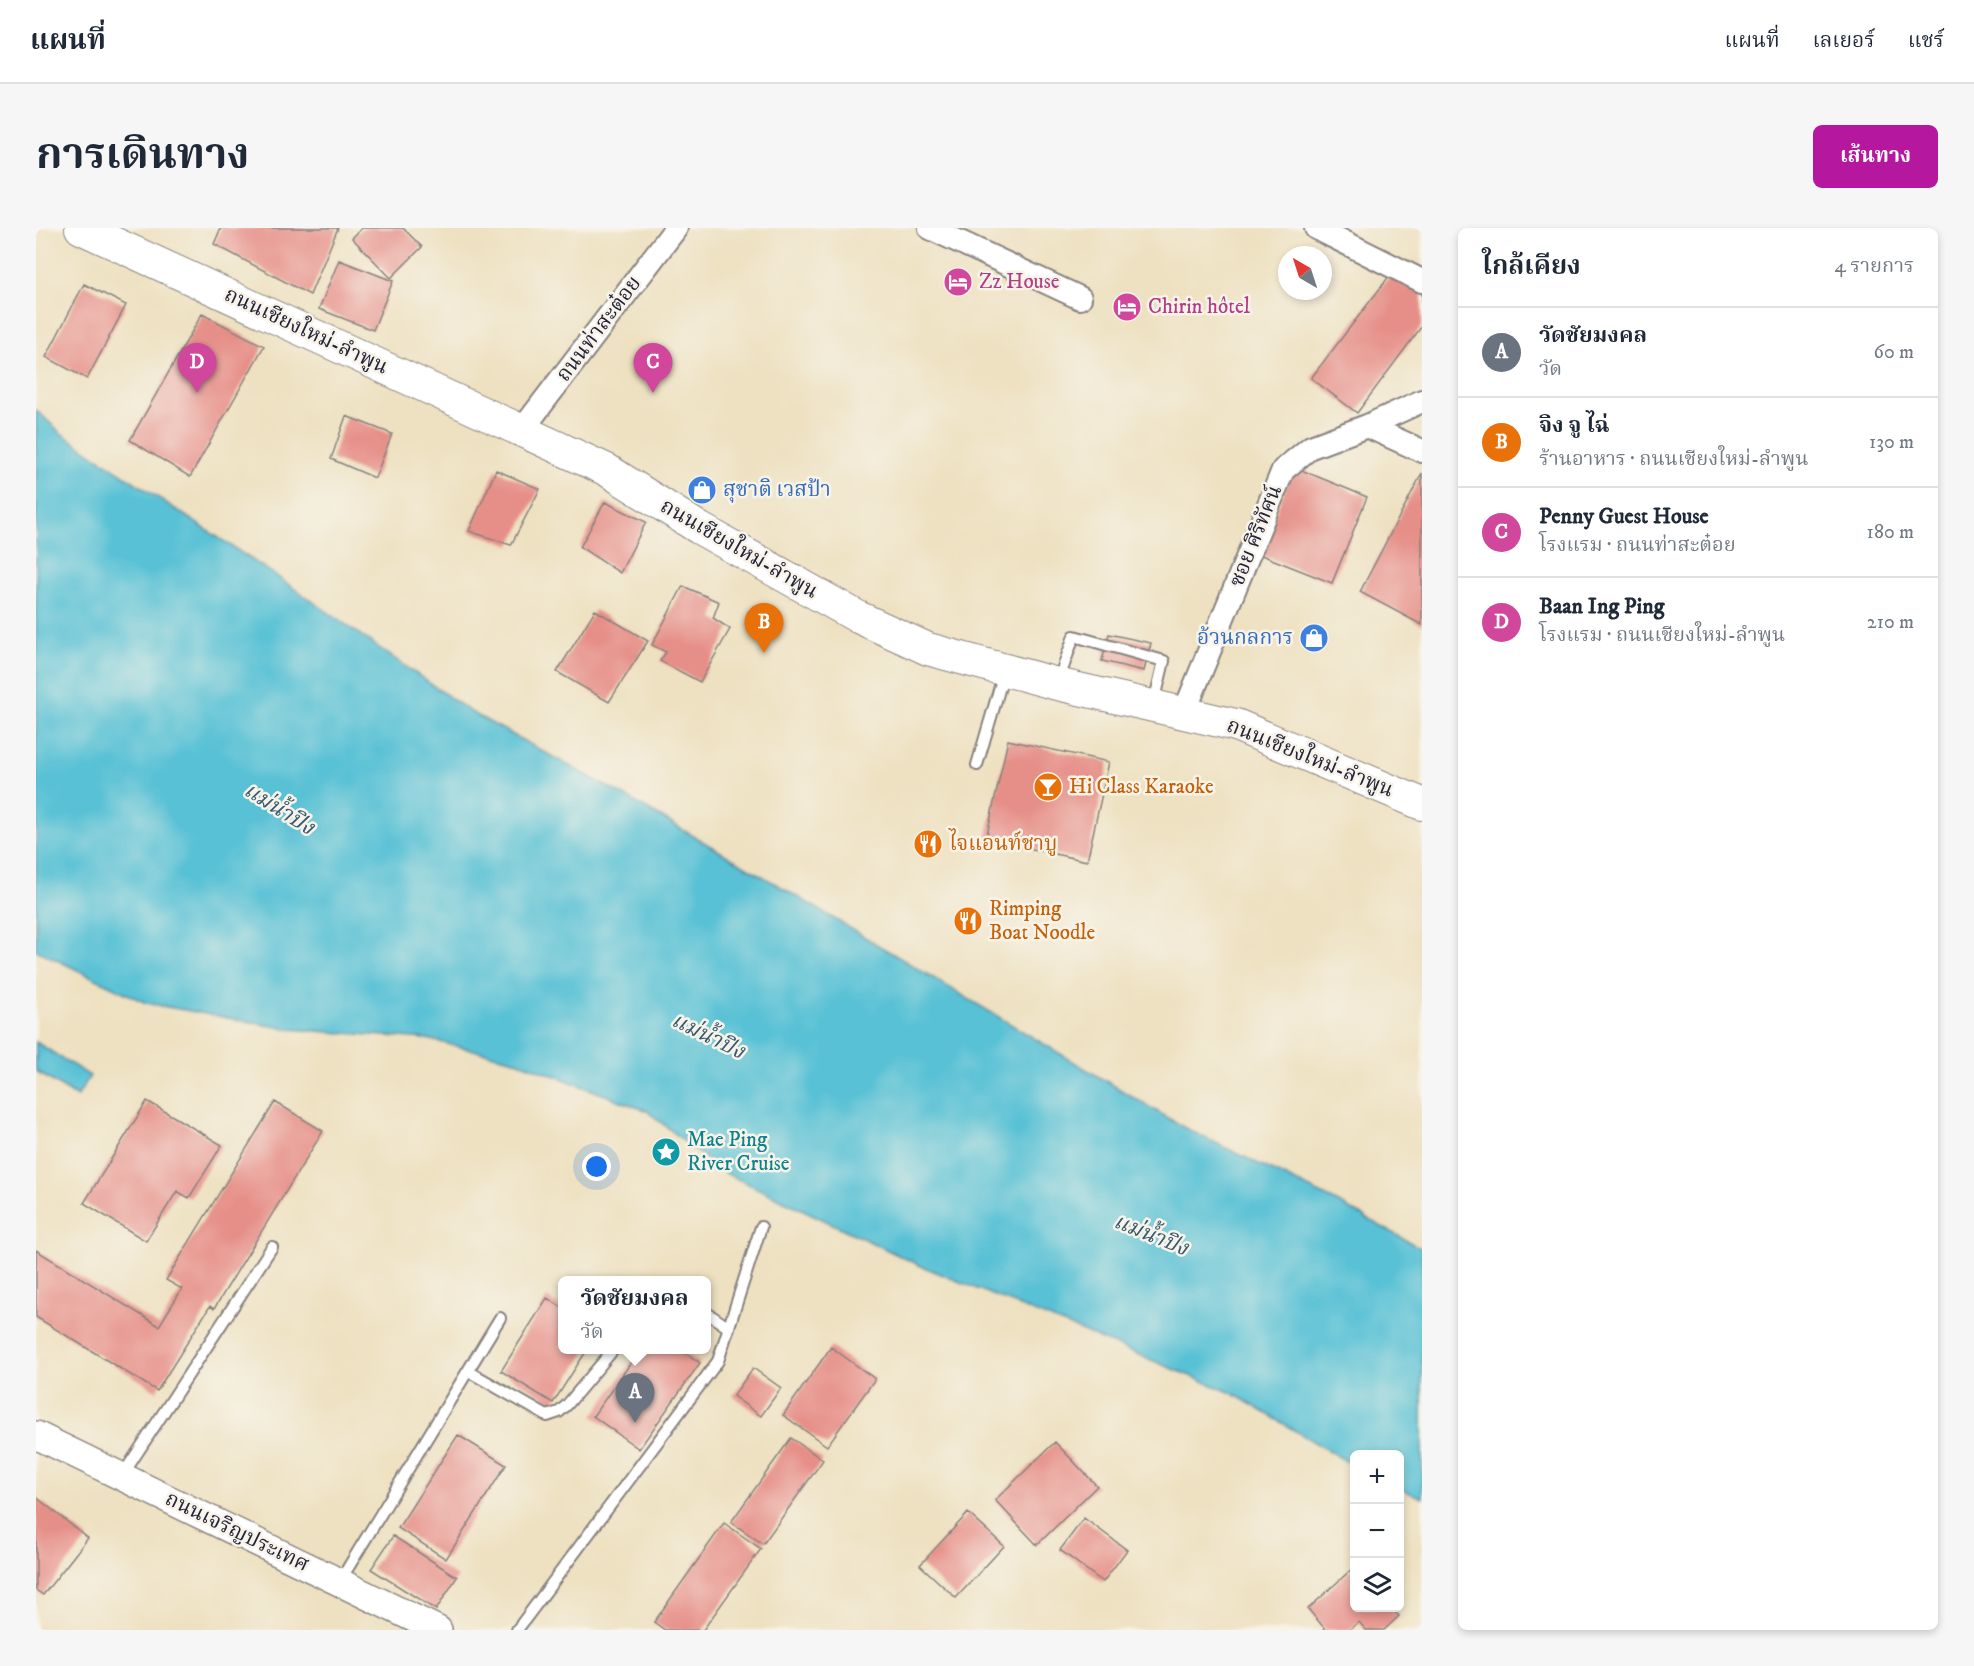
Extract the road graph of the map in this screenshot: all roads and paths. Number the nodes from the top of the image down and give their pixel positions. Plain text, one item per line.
1 (81, 228) edge
2 (676, 228) edge
3 (930, 228) edge
4 (1316, 228) edge
5 (1422, 281) edge
6 (1080, 298) dead end
7 (1422, 401) edge
8 (1367, 426) junction
9 (522, 430) junction
10 (1422, 451) edge
11 (1005, 670) junction
12 (1057, 684) junction
13 (1153, 706) junction
14 (1184, 713) junction
15 (976, 765) dead end
16 (1422, 804) edge
17 (761, 1227) dead end
18 (272, 1247) dead end
19 (711, 1316) edge
20 (500, 1318) dead end
21 (729, 1328) junction
22 (610, 1354) edge
23 (468, 1371) junction
24 (36, 1435) edge
25 (122, 1476) junction
26 (340, 1582) junction
27 (438, 1630) edge
28 (517, 1630) edge

1 - 9 main road, ถนนเชียงใหม่-ลำพูน
2 - 9 street, ถนนท่าสะต๋อย
3 - 6 street
4 - 5 street
7 - 8 street, ซอย ศิริทัศน์
8 - 10 street
8 - 14 street, ซอย ศิริทัศน์
9 - 11 main road, ถนนเชียงใหม่-ลำพูน
11 - 12 main road, ถนนเชียงใหม่-ลำพูน
11 - 15 lane
12 - 13 main road, ถนนเชียงใหม่-ลำพูน
12 - 13 lane
13 - 14 main road, ถนนเชียงใหม่-ลำพูน
14 - 16 main road, ถนนเชียงใหม่-ลำพูน
17 - 21 lane
18 - 25 lane
19 - 21 lane
20 - 23 lane
21 - 28 lane
22 - 23 lane
23 - 26 lane
24 - 25 street, ถนนเจริญประเทศ
25 - 26 street, ถนนเจริญประเทศ
26 - 27 street, ถนนเจริญประเทศ

